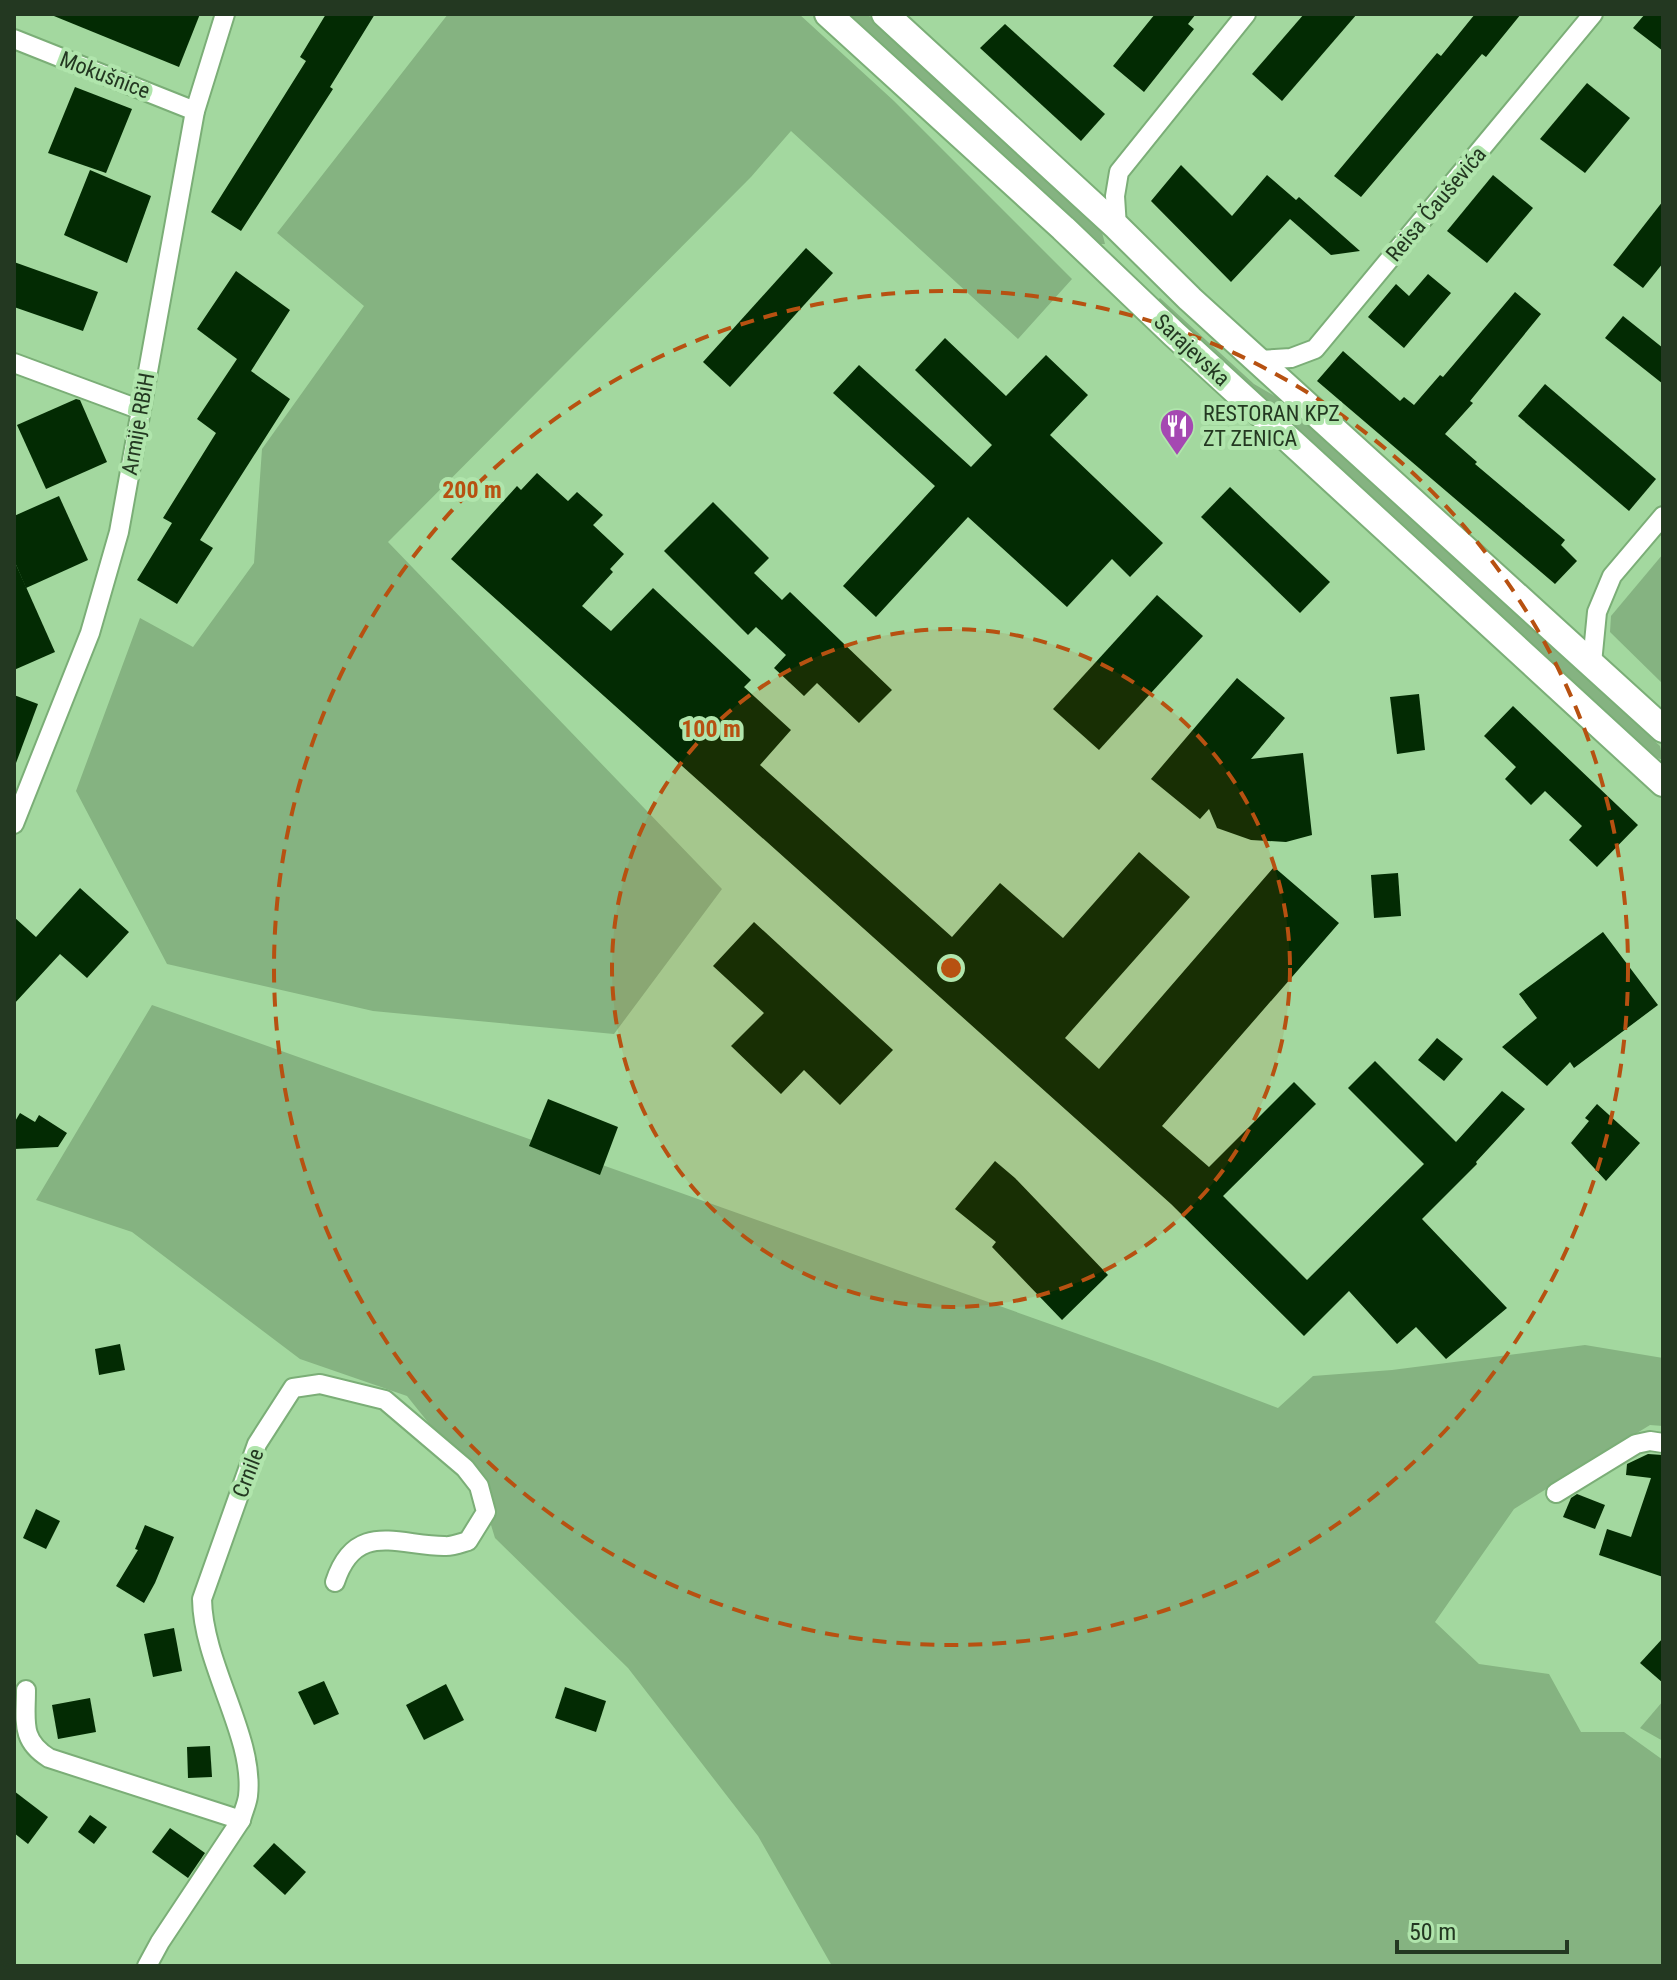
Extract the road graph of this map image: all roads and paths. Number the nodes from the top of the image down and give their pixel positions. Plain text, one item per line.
1 (225, 14) edge
2 (828, 14) edge
3 (885, 14) edge
4 (1246, 14) edge
5 (1593, 14) edge
6 (14, 39) edge
7 (195, 111) junction
8 (1117, 227) junction
9 (1259, 360) junction
10 (15, 365) edge
11 (141, 410) junction
12 (1663, 516) edge
13 (1592, 663) junction
14 (1663, 729) edge
15 (1663, 783) edge
16 (14, 824) edge
17 (1663, 1443) edge
18 (1556, 1493) dead end
19 (335, 1582) dead end
20 (26, 1690) dead end
21 (241, 1820) junction
22 (147, 1966) edge

1 - 7 street, Armije RBiH
2 - 15 main road, Sarajevska
3 - 8 main road, Sarajevska
4 - 8 street
5 - 9 street, Reisa Čauševića
6 - 7 street, Mokušnice
7 - 11 street, Armije RBiH
8 - 9 main road, Sarajevska
9 - 13 main road, Sarajevska
10 - 11 street
11 - 16 street, Armije RBiH
12 - 13 street
13 - 14 main road, Sarajevska
17 - 18 street
19 - 21 street, Crnile
20 - 21 street
21 - 22 street, Crnile

